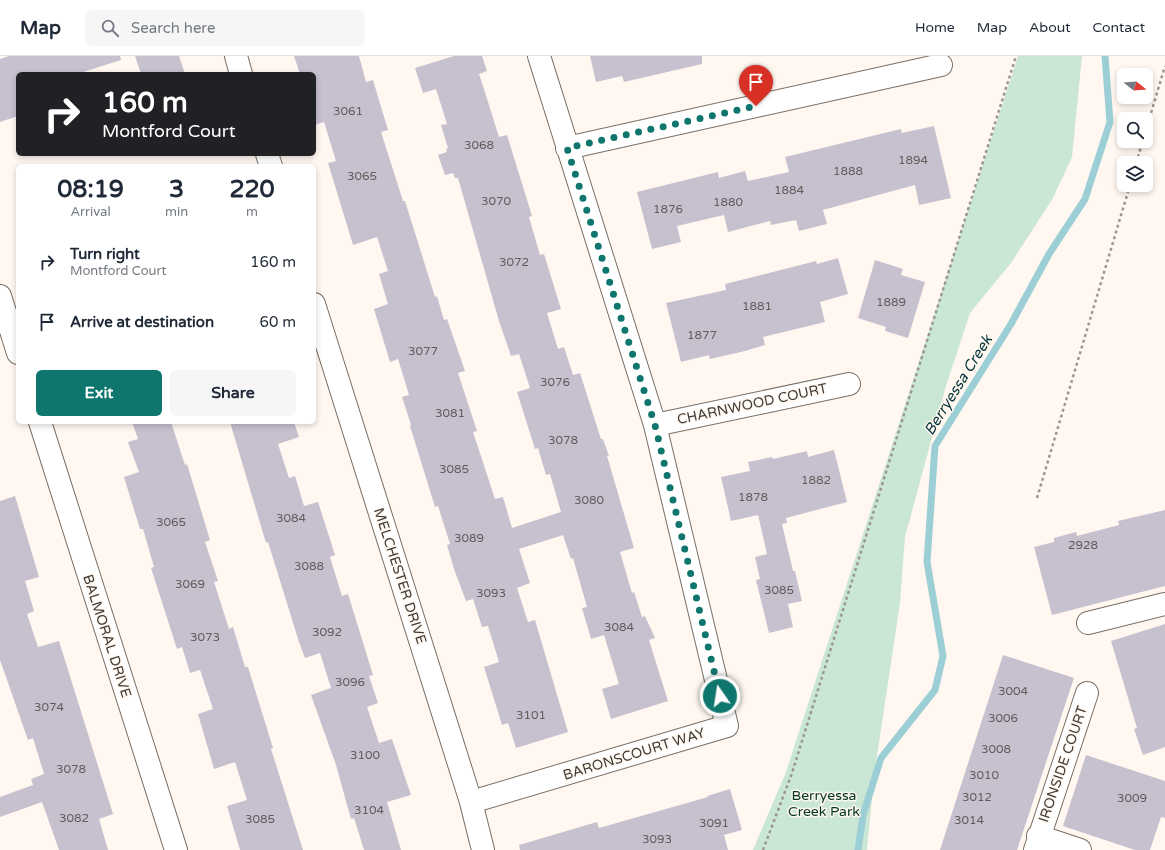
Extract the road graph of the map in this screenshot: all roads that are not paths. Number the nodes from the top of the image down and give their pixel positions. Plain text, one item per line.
1 (236, 56) edge
2 (539, 56) edge
3 (941, 65) dead end
4 (241, 72) edge
5 (567, 148) junction
6 (0, 296) edge
7 (316, 310) edge
8 (16, 347) edge
9 (849, 384) dead end
10 (41, 424) edge
11 (655, 425) junction
12 (1165, 604) edge
13 (1088, 623) dead end
14 (1087, 693) dead end
15 (471, 802) junction
16 (1037, 843) edge
17 (176, 850) edge
18 (483, 850) edge
19 (1080, 850) edge

1 - 4 street
2 - 5 street, BARONSCOURT WAY
3 - 5 street
5 - 11 street, BARONSCOURT WAY
6 - 8 street
7 - 15 street, MELCHESTER DRIVE
9 - 11 street, CHARNWOOD COURT
10 - 17 street, BALMORAL DRIVE
11 - 15 street, BARONSCOURT WAY
12 - 13 street
14 - 16 street, IRONSIDE COURT
15 - 18 street, MELCHESTER DRIVE
16 - 19 street, IRONSIDE COURT

